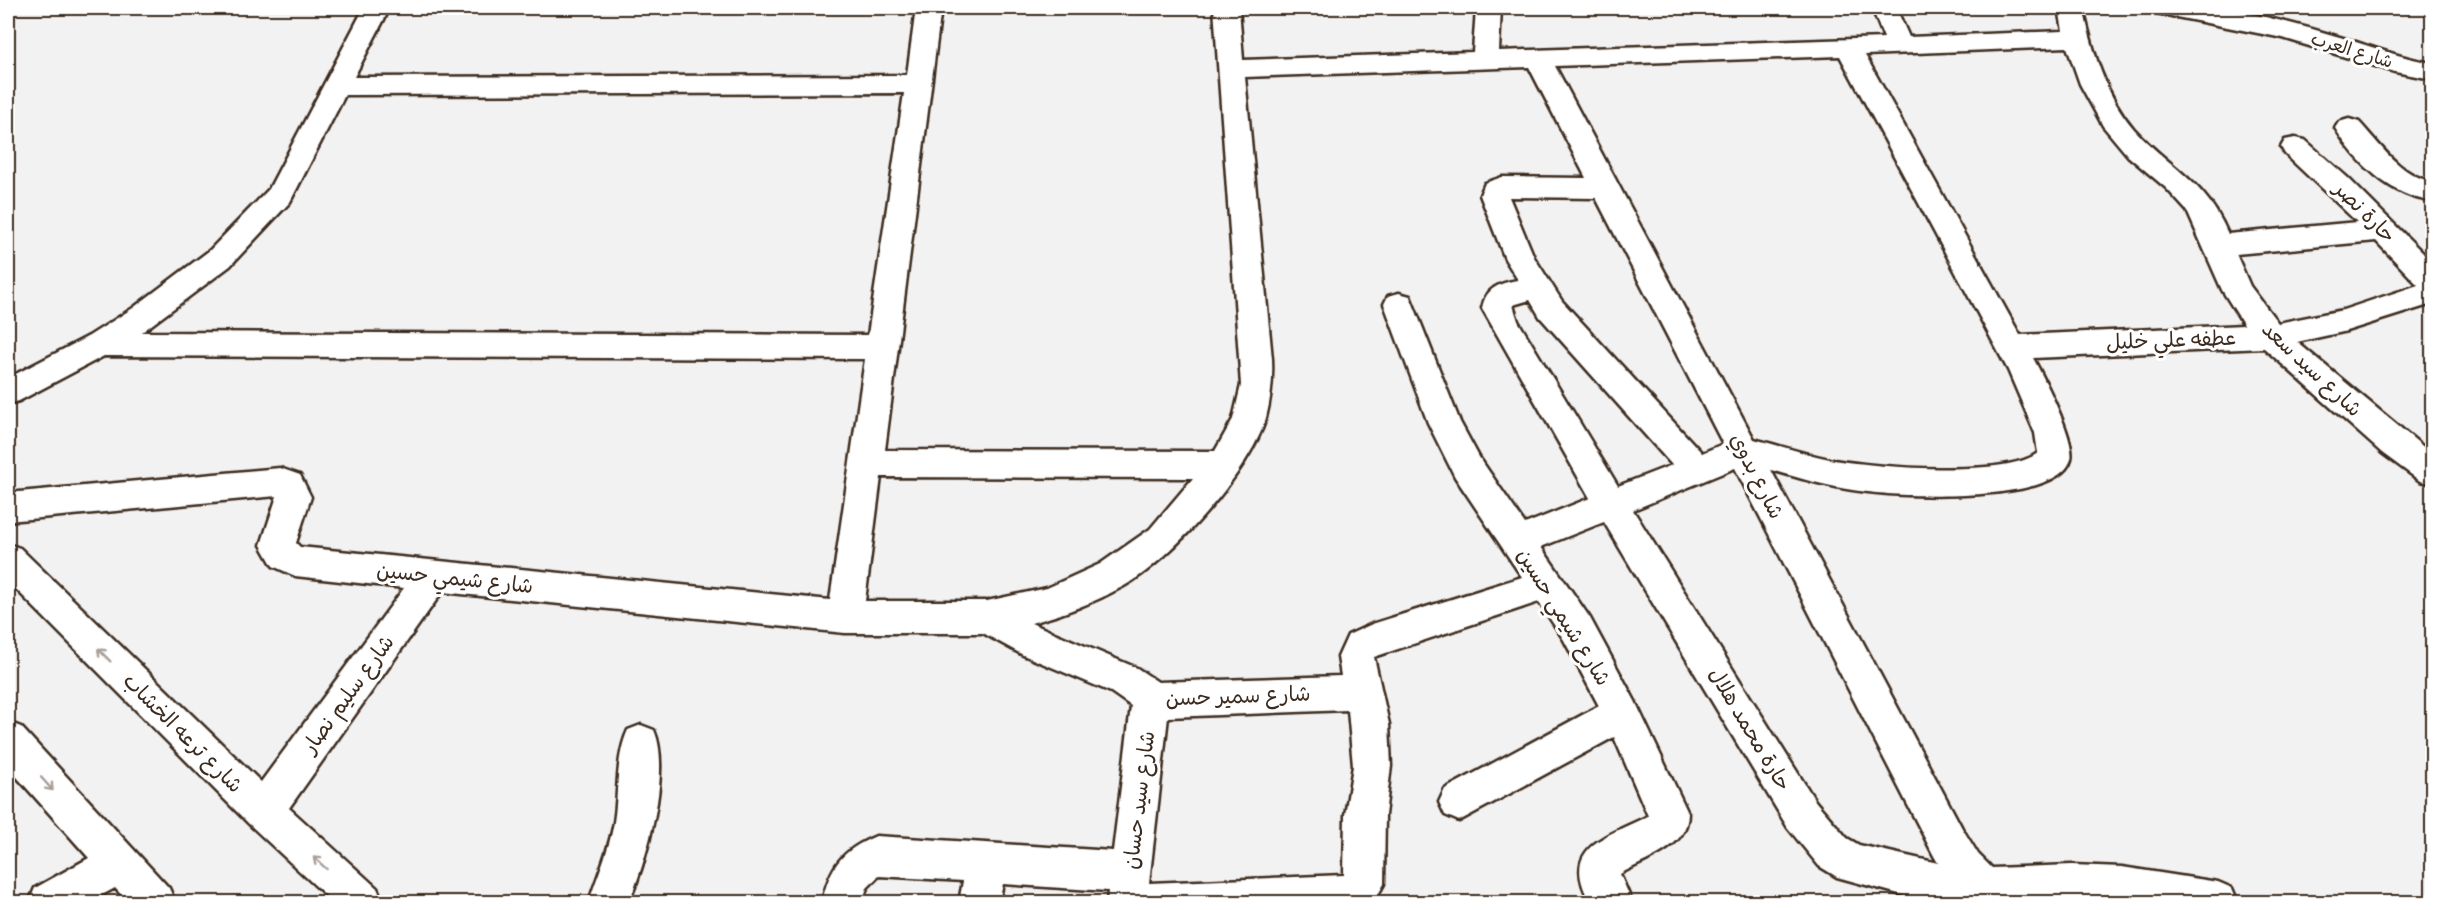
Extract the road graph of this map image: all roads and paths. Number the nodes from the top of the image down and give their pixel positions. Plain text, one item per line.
1 (377, 8) edge
2 (929, 8) edge
3 (1226, 8) edge
4 (1488, 8) edge
5 (1884, 8) edge
6 (2071, 8) edge
7 (2165, 8) edge
8 (2075, 39) junction
9 (1900, 45) junction
10 (1848, 47) junction
11 (1538, 59) junction
12 (1486, 60) junction
13 (1232, 69) junction
14 (2433, 71) edge
15 (919, 84) junction
16 (336, 86) junction
17 (2349, 128) dead end
18 (2295, 147) dead end
19 (1608, 188) junction
20 (2433, 192) edge
21 (2384, 230) junction
22 (2217, 245) junction
23 (2433, 280) edge
24 (1536, 288) junction
25 (2433, 291) edge
26 (1399, 304) dead end
27 (2271, 336) junction
28 (100, 344) junction
29 (883, 347) junction
30 (2011, 347) junction
31 (8, 392) edge
32 (1744, 450) junction
33 (866, 463) junction
34 (1225, 465) junction
35 (1696, 469) junction
36 (2432, 471) edge
37 (1611, 504) junction
38 (8, 507) edge
39 (1517, 542) junction
40 (8, 560) edge
41 (433, 576) junction
42 (1548, 584) junction
43 (845, 617) junction
44 (987, 617) junction
45 (1364, 692) junction
46 (1151, 698) junction
47 (1622, 713) junction
48 (8, 740) edge
49 (641, 743) dead end
50 (1459, 802) dead end
51 (263, 811) junction
52 (988, 863) junction
53 (119, 864) junction
54 (1128, 887) edge
55 (1923, 892) edge
56 (1989, 896) edge
57 (49, 903) edge
58 (155, 903) edge
59 (363, 903) edge
60 (609, 903) edge
61 (842, 903) edge
62 (979, 903) edge
63 (1154, 903) edge
64 (1612, 903) edge
65 (2218, 903) edge

1 - 16 street
2 - 15 street
3 - 13 street, شارع شيمي حسين
4 - 12 street
5 - 9 street
6 - 8 street, شارع سيد سعد
7 - 14 street, شارع العرب
8 - 9 street
8 - 22 street, شارع سيد سعد
9 - 10 street
10 - 11 street
10 - 30 street
11 - 12 street
11 - 19 street, شارع بدوي
12 - 13 street
13 - 34 street, شارع شيمي حسين
15 - 16 street
15 - 29 street
16 - 28 street
17 - 20 street
18 - 21 street, حارة نصر
19 - 24 street
19 - 32 street, شارع بدوي
21 - 22 street
21 - 23 street, حارة نصر
22 - 27 street, شارع سيد سعد
24 - 35 street
24 - 37 street, حارة محمد هلال
25 - 27 street, عطفه علي خليل
26 - 39 street, شارع شيمي حسين
27 - 30 street, عطفه علي خليل
27 - 36 street, شارع سيد سعد
28 - 29 street
28 - 31 street
29 - 33 street
30 - 32 street
32 - 35 street
32 - 56 street, شارع بدوي
33 - 34 street
33 - 43 street
34 - 44 street, شارع شيمي حسين
35 - 37 street
37 - 39 street
37 - 55 street, حارة محمد هلال
38 - 41 street, شارع شيمي حسين
39 - 42 street, شارع شيمي حسين
51 -> 40 street, شارع ترعه الخشاب
41 - 43 street, شارع شيمي حسين
41 - 51 street, شارع سليم نصار
42 - 45 street
42 - 47 street, شارع شيمي حسين
43 - 44 street, شارع شيمي حسين
44 - 46 street, شارع سمير حسن
45 - 46 street, شارع سمير حسن
45 - 63 street
46 - 54 street, شارع سيد حسان
47 - 50 street
47 - 64 street, شارع شيمي حسين
48 -> 53 street
49 - 60 street
59 -> 51 street, شارع ترعه الخشاب
52 - 54 street
52 - 61 street
52 - 62 street
53 - 57 street
53 - 58 street
55 - 56 street, حارة محمد هلال
56 - 65 street, حارة محمد هلال

